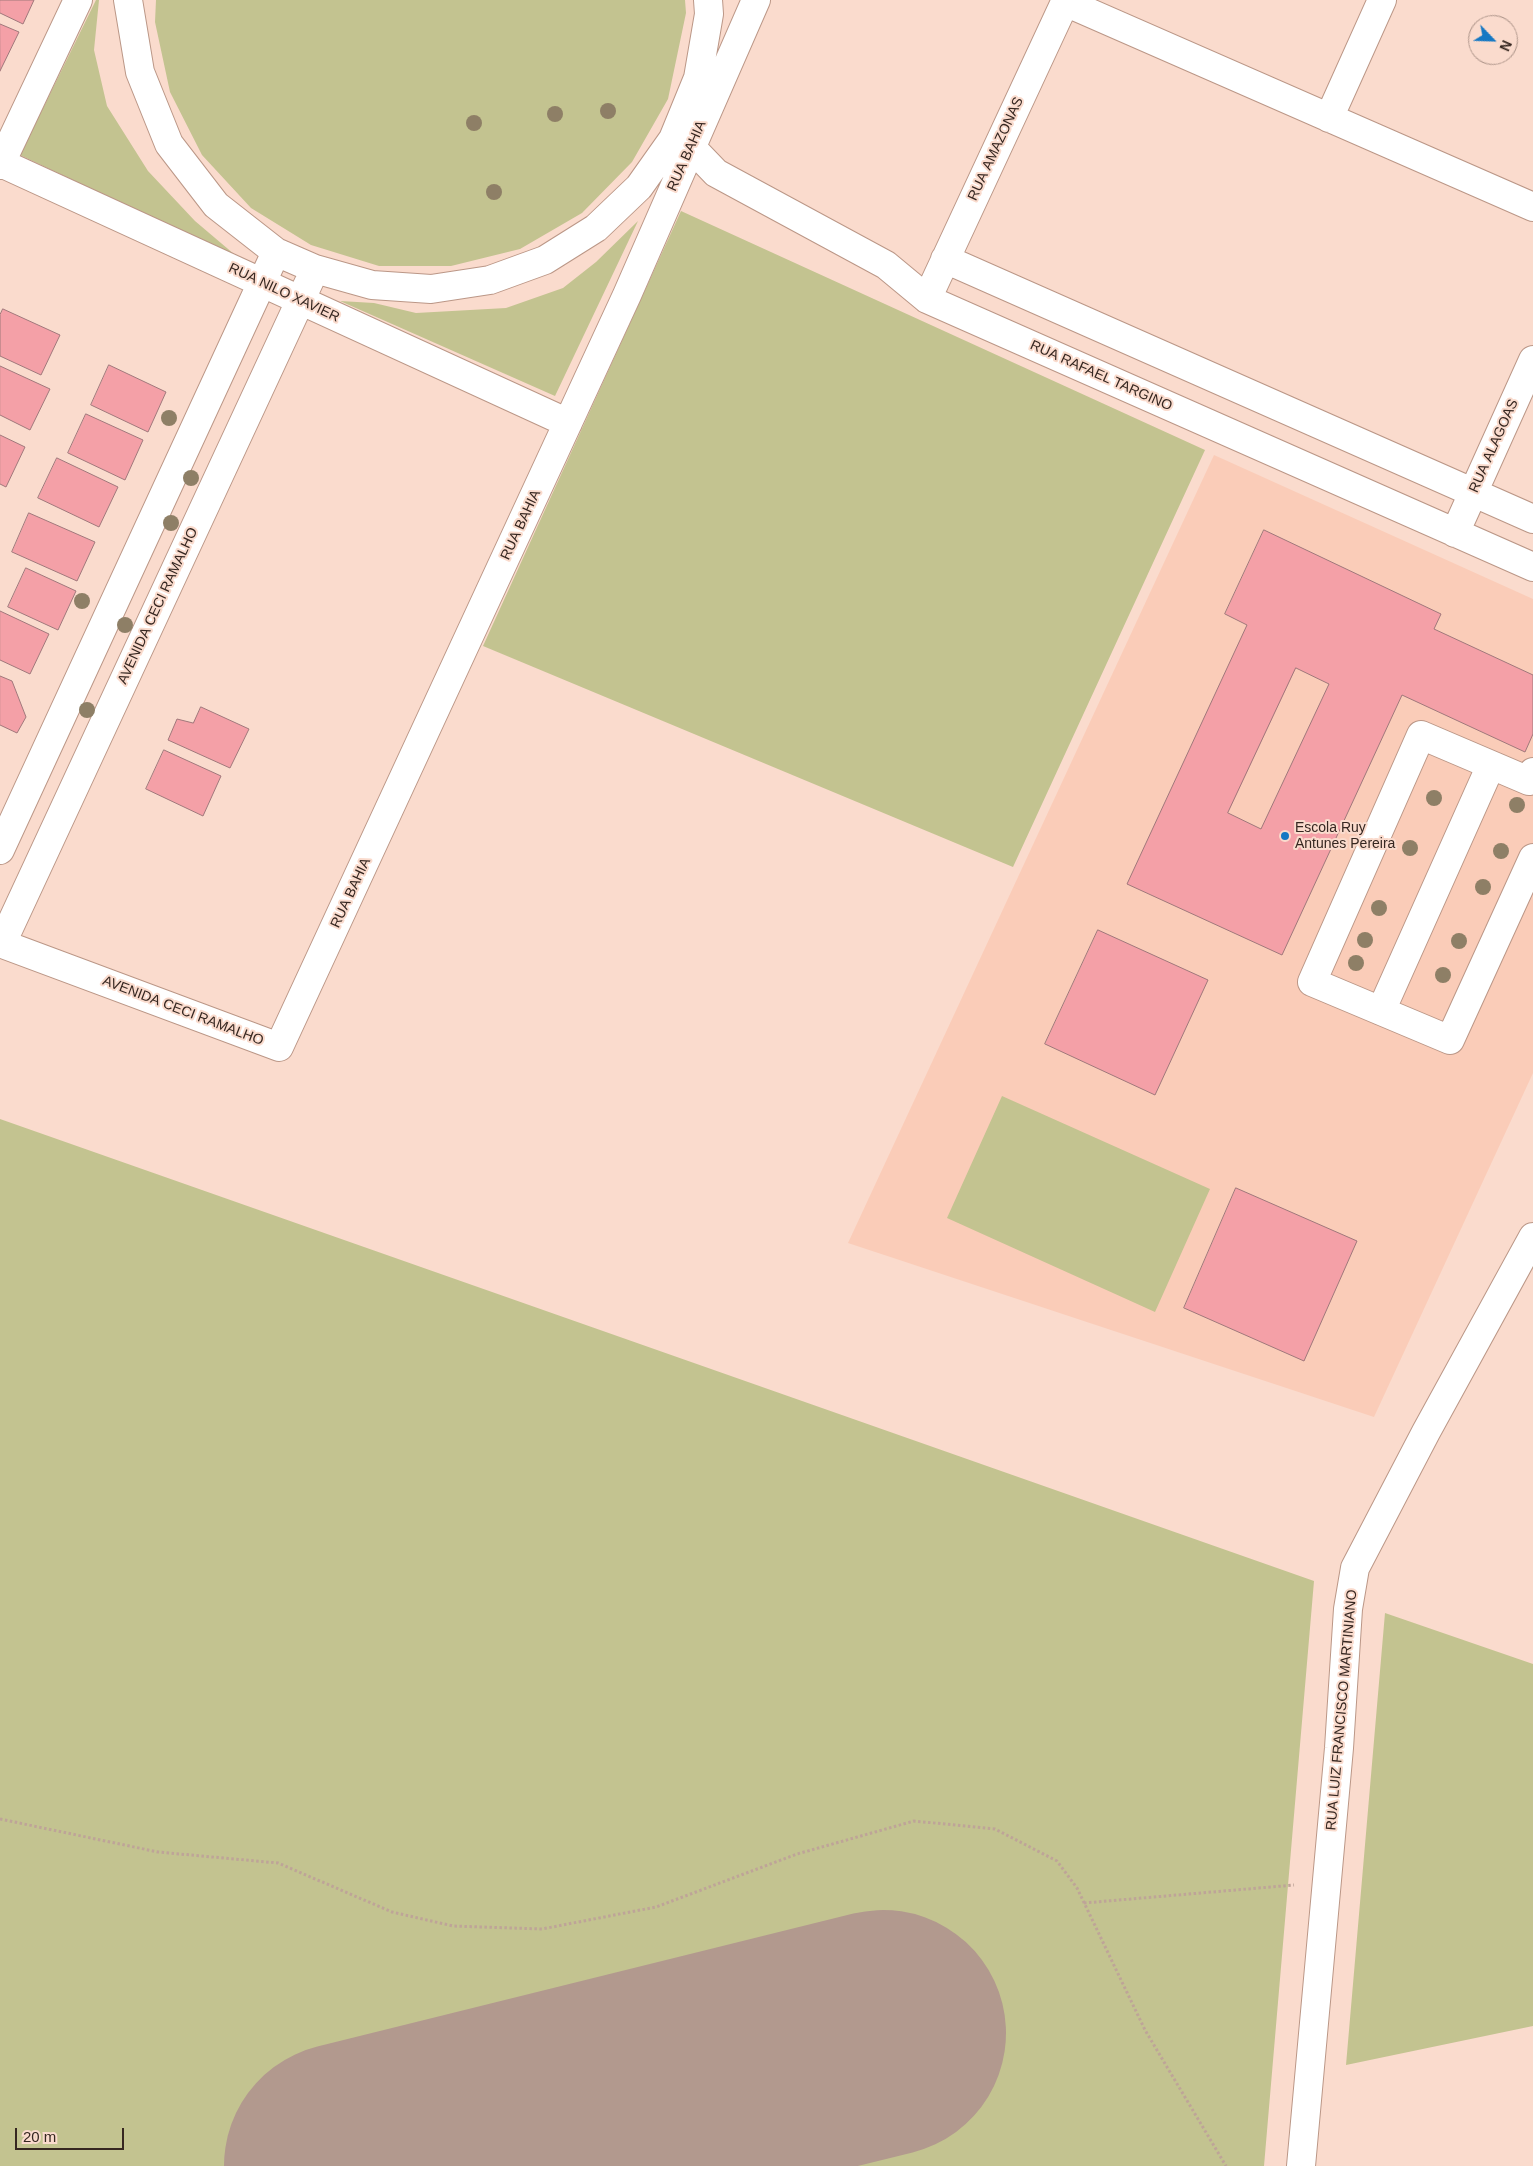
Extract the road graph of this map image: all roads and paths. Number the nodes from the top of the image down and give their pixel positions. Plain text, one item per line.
1 (78, 0) edge
2 (128, 0) edge
3 (708, 0) edge
4 (756, 0) edge
5 (1382, 0) edge
6 (1065, 1) edge
7 (1329, 118) junction
8 (682, 143) junction
9 (0, 164) edge
10 (1533, 207) edge
11 (276, 252) junction
12 (945, 259) junction
13 (315, 269) junction
14 (263, 283) junction
15 (927, 299) junction
16 (300, 300) junction
17 (1533, 360) edge
18 (568, 423) junction
19 (1473, 492) junction
20 (1533, 519) edge
21 (1455, 532) junction
22 (1533, 567) edge
23 (1491, 765) junction
24 (1533, 772) edge
25 (0, 850) edge
26 (1533, 858) edge
27 (1, 943) edge
28 (1381, 1011) junction
29 (279, 1047) joint
30 (1533, 1238) edge
31 (0, 1819) edge
32 (1327, 1880) junction
33 (1084, 1902) junction
34 (1226, 2166) edge
35 (1302, 2166) edge

1 - 9 street
2 - 11 street
3 - 8 street
4 - 8 street, RUA BAHIA
5 - 7 street
6 - 7 street
6 - 12 street, RUA AMAZONAS
7 - 10 street
8 - 13 street
8 - 15 street, RUA RAFAEL TARGINO
8 - 18 street, RUA BAHIA
9 - 14 street, RUA NILO XAVIER
11 - 13 street
11 - 14 street
12 - 15 street, RUA AMAZONAS
12 - 19 street
13 - 16 street, AVENIDA CECI RAMALHO
14 - 16 street, RUA NILO XAVIER
14 - 25 street
15 - 21 street, RUA RAFAEL TARGINO
16 - 18 street, RUA NILO XAVIER
16 - 27 street, AVENIDA CECI RAMALHO
17 - 19 street, RUA ALAGOAS
18 - 29 street, RUA BAHIA
19 - 20 street
19 - 21 street, RUA ALAGOAS
21 - 22 street, RUA RAFAEL TARGINO
23 - 24 street
23 - 28 street
23 - 28 street
26 - 28 street
27 - 29 street, AVENIDA CECI RAMALHO
30 - 32 street, RUA LUIZ FRANCISCO MARTINIANO
31 - 33 path
32 - 33 path
32 - 35 street, RUA LUIZ FRANCISCO MARTINIANO
33 - 34 path

